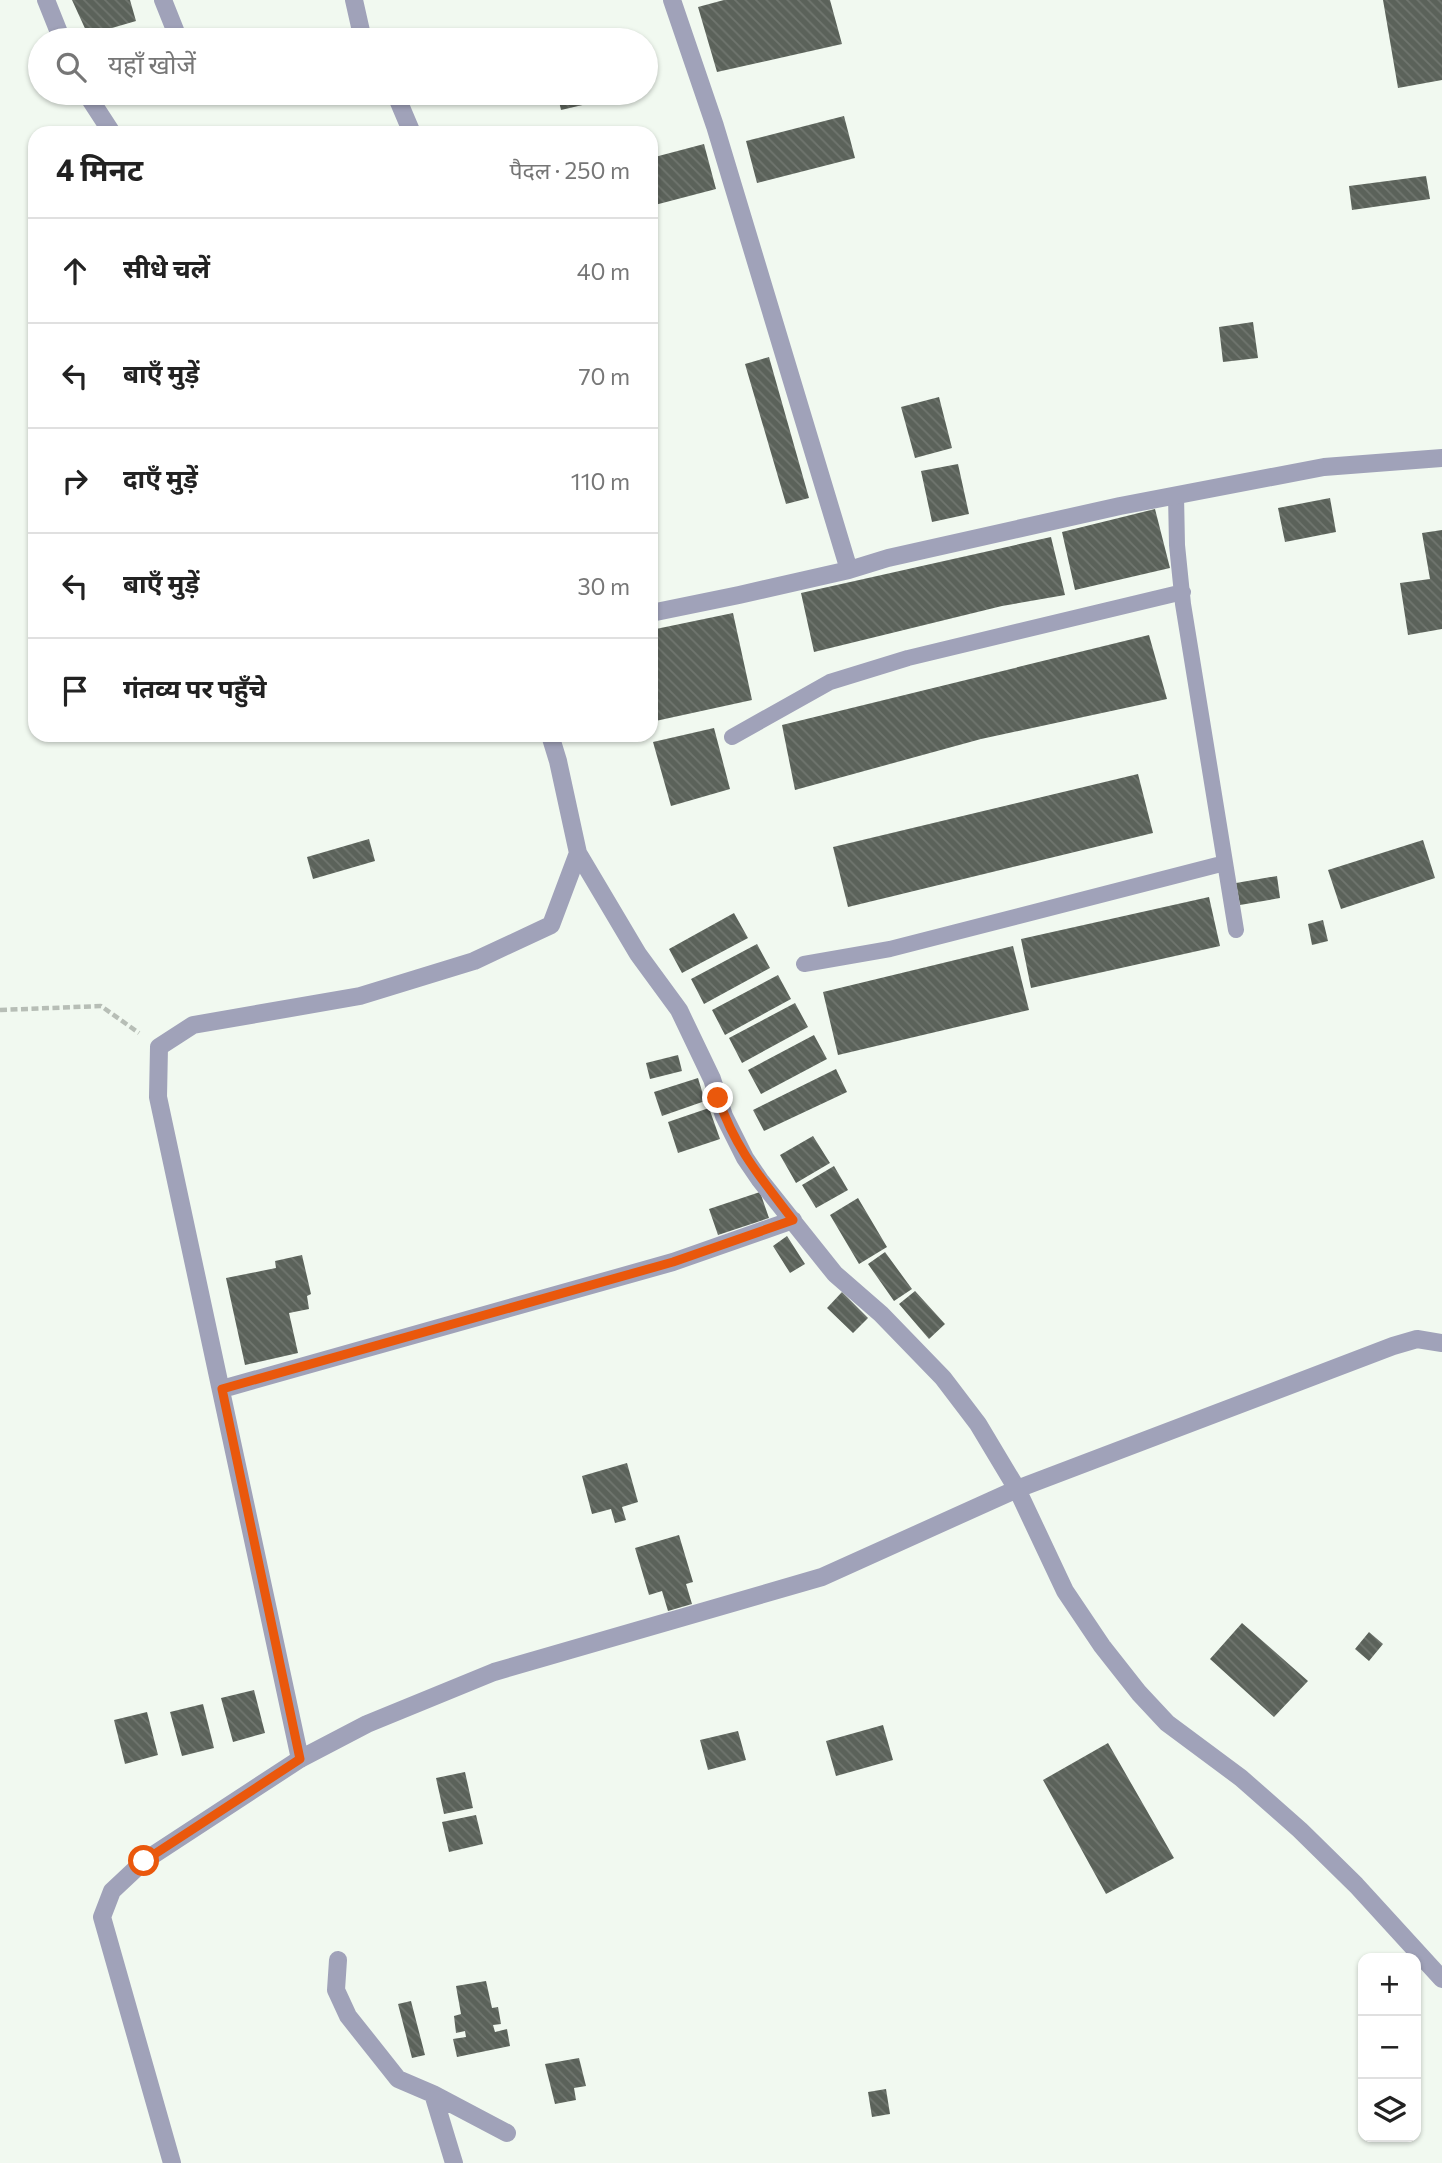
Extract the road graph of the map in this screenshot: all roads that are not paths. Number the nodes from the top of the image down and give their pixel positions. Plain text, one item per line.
1 (46, 0) edge
2 (163, 0) edge
3 (354, 0) edge
4 (672, 0) edge
5 (57, 28) edge
6 (174, 28) edge
7 (360, 28) edge
8 (94, 105) edge
9 (401, 105) edge
10 (107, 126) edge
11 (409, 126) edge
12 (1442, 458) edge
13 (1176, 495) junction
14 (849, 570) junction
15 (1183, 592) junction
16 (658, 611) edge
17 (732, 737) dead end
18 (552, 742) edge
19 (578, 853) junction
20 (1225, 863) junction
21 (1236, 930) dead end
22 (804, 964) dead end
23 (793, 1220) junction
24 (1442, 1343) edge
25 (222, 1389) junction
26 (1017, 1489) junction
27 (300, 1759) junction
28 (338, 1961) dead end
29 (1442, 1979) edge
30 (433, 2094) junction
31 (507, 2133) dead end
32 (172, 2163) edge
33 (454, 2163) edge

1 - 5 street
2 - 6 street
3 - 7 street
4 - 14 street
8 - 10 street
9 - 11 street
12 - 13 street
13 - 14 street
13 - 15 lane
14 - 16 street
15 - 17 lane
15 - 20 lane
18 - 19 street
19 - 23 street
19 - 25 street
20 - 21 lane
20 - 22 lane
23 - 25 street
23 - 26 street
24 - 26 street
25 - 27 street
26 - 27 street
26 - 29 street
27 - 32 street
28 - 30 street
30 - 31 street
30 - 33 street

